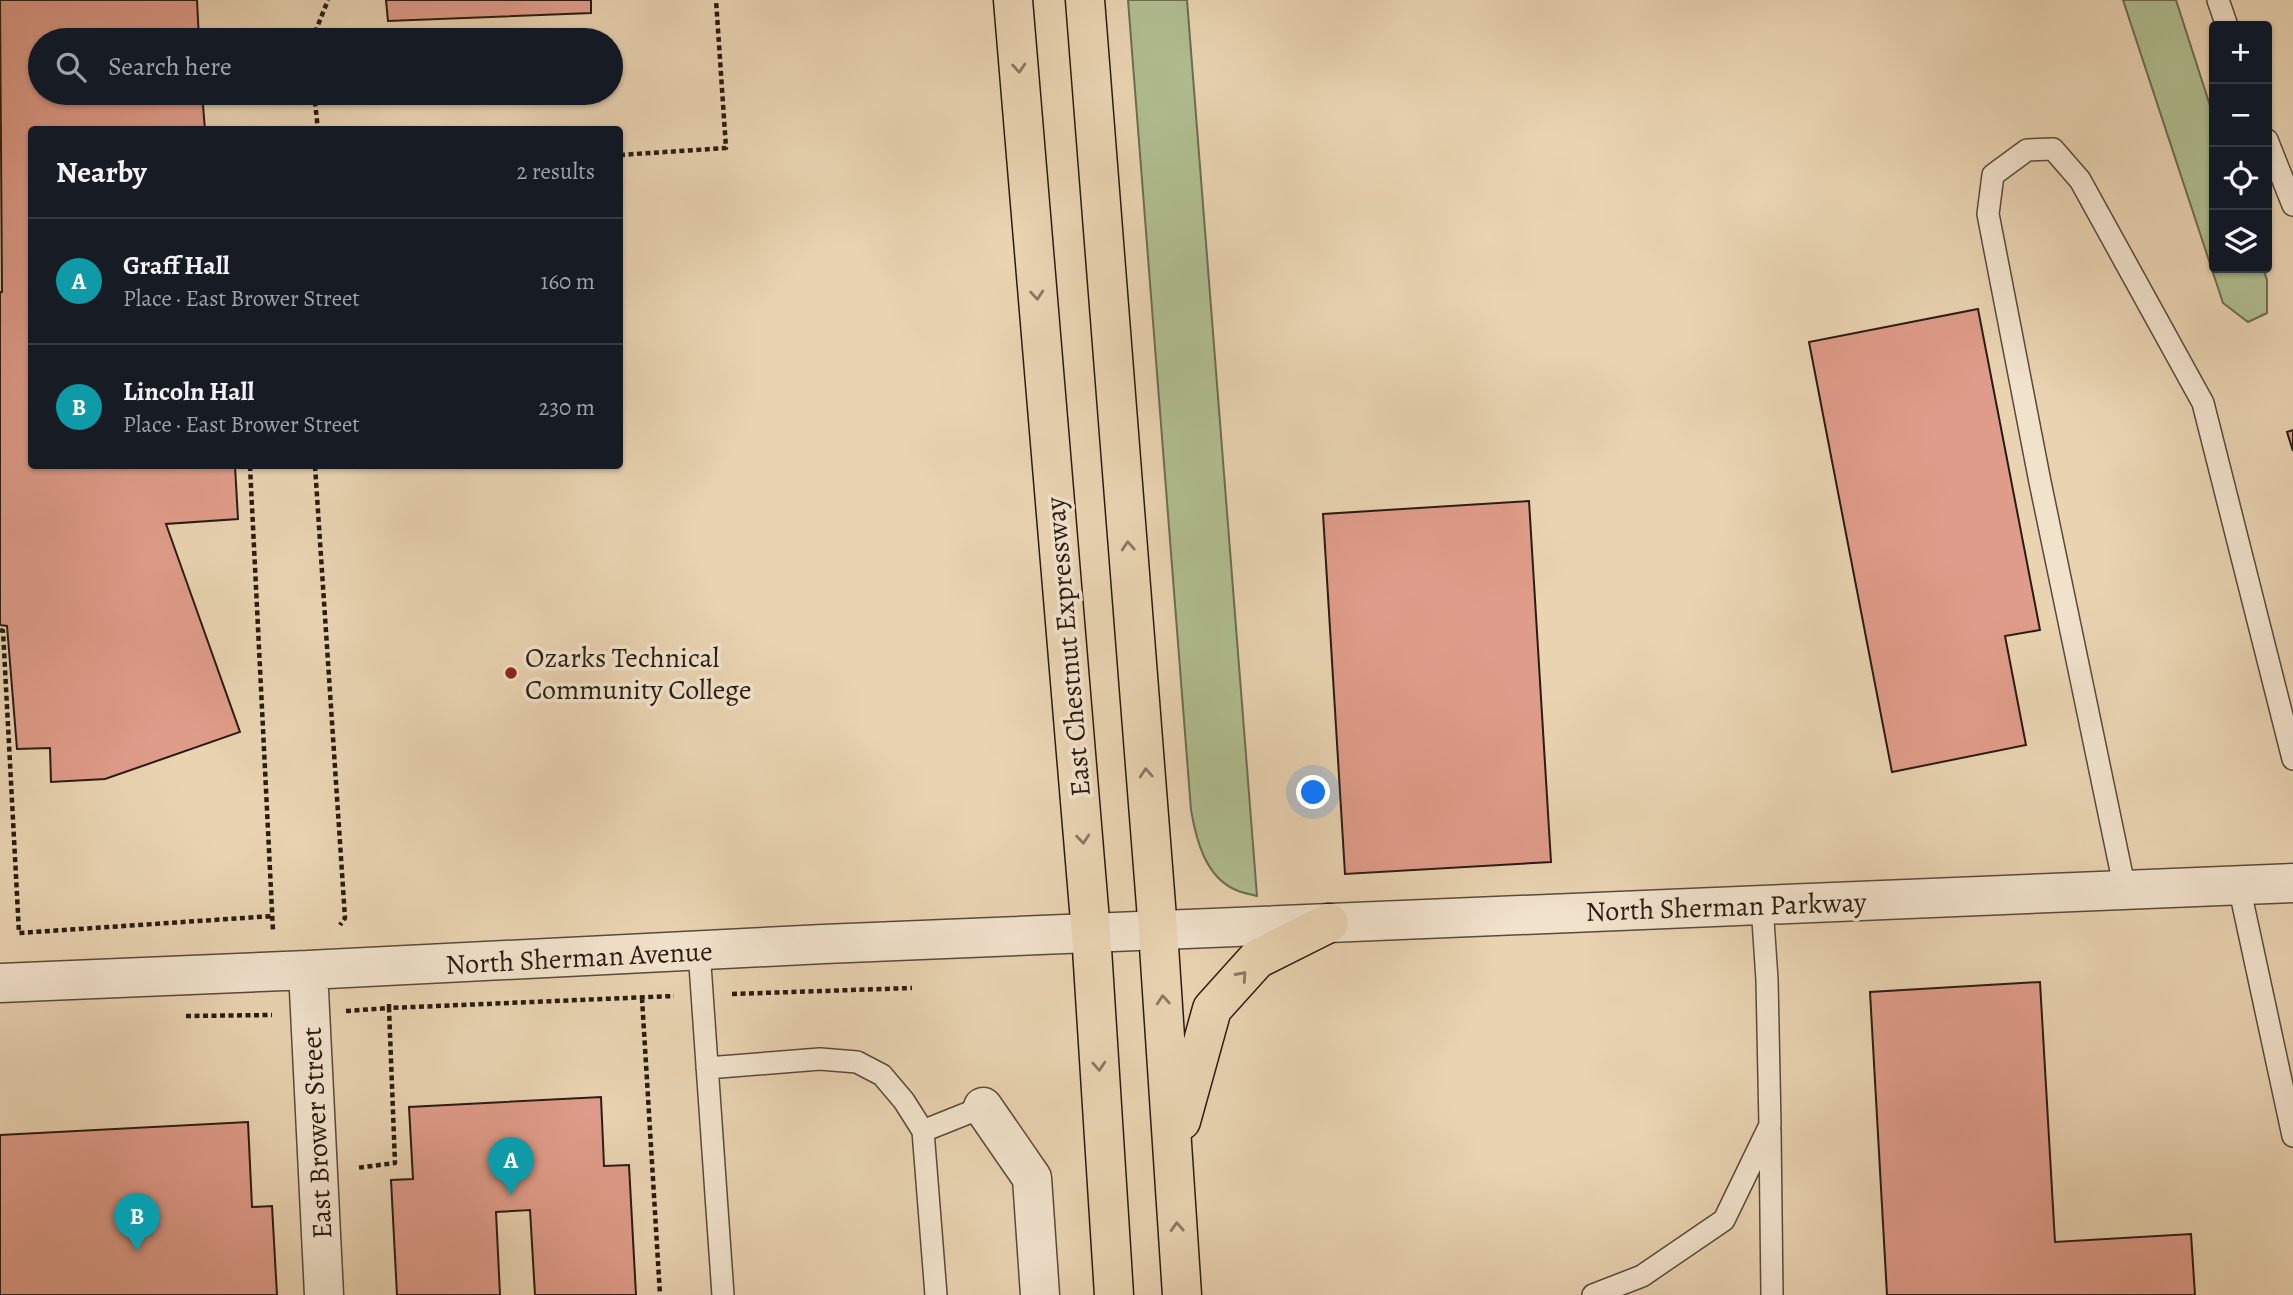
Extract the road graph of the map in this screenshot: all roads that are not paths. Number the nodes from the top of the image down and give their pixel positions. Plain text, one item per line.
1 (1013, 0) edge
2 (1085, 0) edge
3 (2218, 0) edge
4 (2225, 21) edge
5 (2270, 147) edge
6 (2293, 205) edge
7 (2293, 759) edge
8 (2293, 883) edge
9 (2239, 886) junction
10 (2125, 890) junction
11 (1762, 905) junction
12 (1329, 923) junction
13 (1158, 931) junction
14 (1091, 933) junction
15 (699, 950) junction
16 (308, 970) junction
17 (0, 982) edge
18 (707, 1069) junction
19 (983, 1107) joint
20 (1770, 1125) junction
21 (923, 1131) junction
22 (2293, 1136) edge
23 (1173, 1150) junction
24 (324, 1295) edge
25 (723, 1295) edge
26 (936, 1295) edge
27 (1040, 1295) edge
28 (1114, 1295) edge
29 (1182, 1295) edge
30 (1593, 1295) edge
31 (1772, 1295) edge

1 -> 14 main road, East Chestnut Expressway
13 -> 2 main road
3 - 4 lane
5 - 6 lane
7 - 10 lane
8 - 9 street, North Sherman Parkway
9 - 10 street, North Sherman Parkway
9 - 22 lane
10 - 11 street, North Sherman Parkway
11 - 12 street, North Sherman Parkway
11 - 20 lane
12 - 13 street, North Sherman Parkway
23 -> 12 main road
13 - 14 street, North Sherman Avenue
23 -> 13 main road
14 - 15 street, North Sherman Avenue
14 -> 28 main road, East Chestnut Expressway
15 - 16 street, North Sherman Avenue
15 - 18 lane
16 - 17 street, North Sherman Avenue
16 - 24 street, East Brower Street
18 - 21 lane
18 - 25 lane
19 - 21 lane
19 - 27 street
20 - 30 lane
20 - 31 lane
21 - 26 lane
29 -> 23 main road

